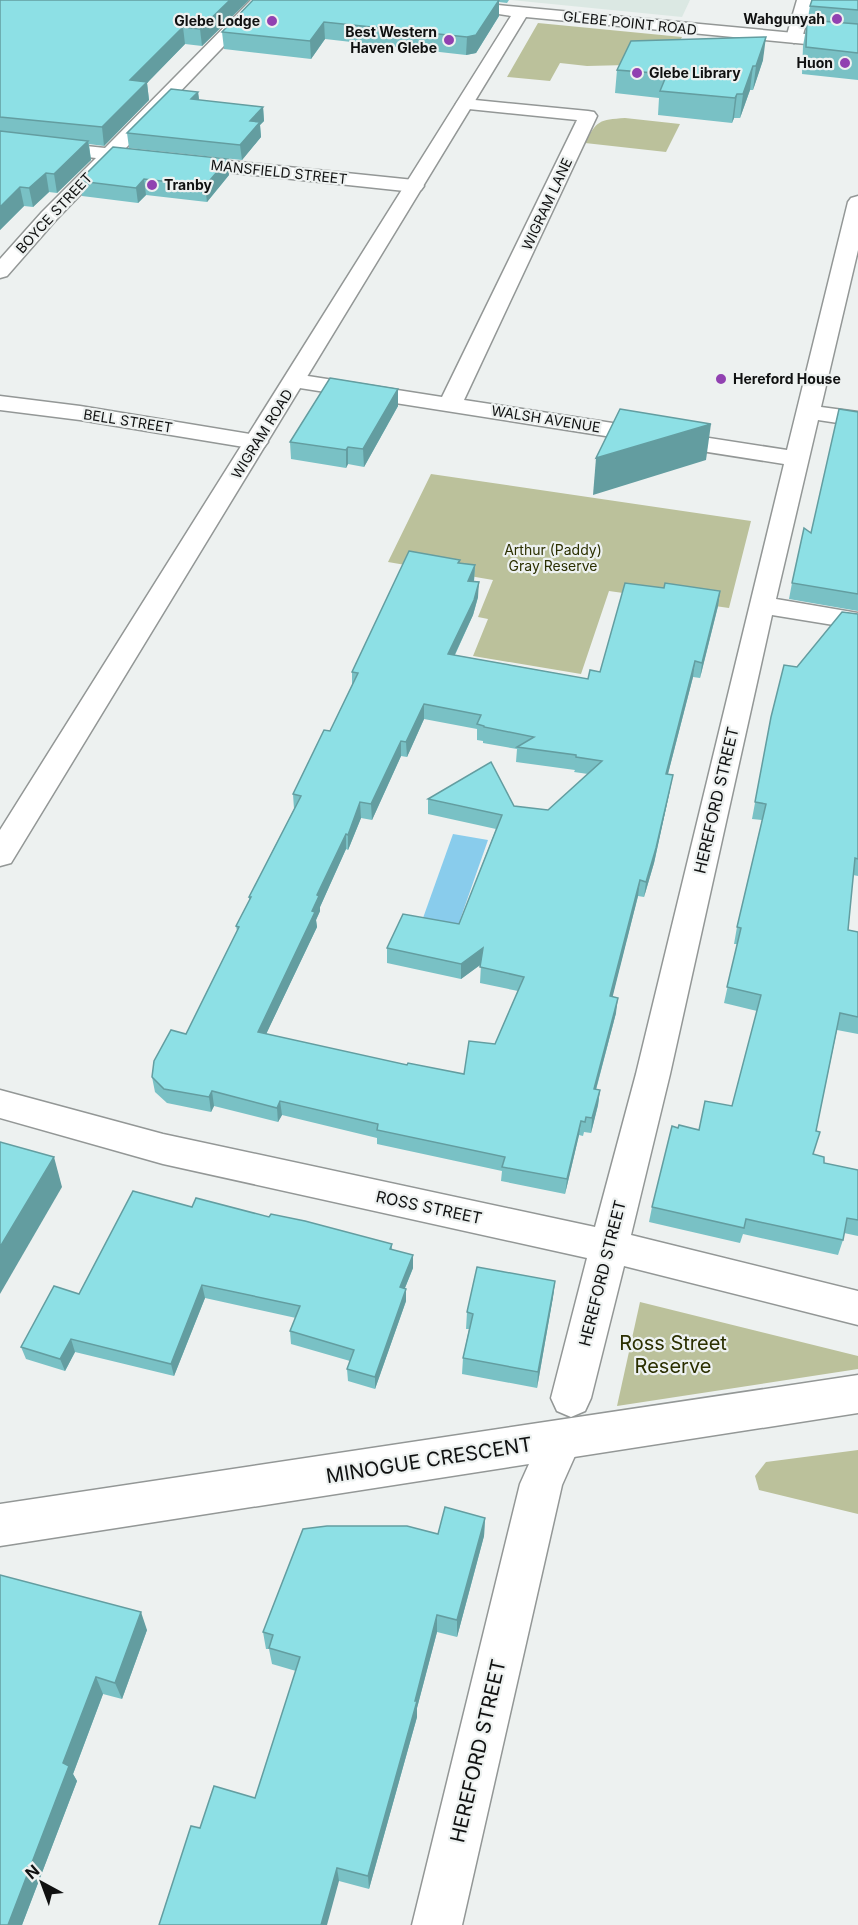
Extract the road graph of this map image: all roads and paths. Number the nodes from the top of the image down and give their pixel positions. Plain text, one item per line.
1 (260, 0) edge
2 (805, 0) edge
3 (478, 8) edge
4 (521, 12) junction
5 (795, 38) junction
6 (858, 44) edge
7 (465, 104) junction
8 (0, 142) edge
9 (109, 155) junction
10 (414, 186) junction
11 (858, 202) edge
12 (851, 269) edge
13 (0, 272) edge
14 (295, 381) junction
15 (0, 403) edge
16 (451, 404) junction
17 (808, 411) junction
18 (858, 418) edge
19 (256, 442) junction
20 (797, 459) junction
21 (761, 605) junction
22 (858, 621) edge
23 (4, 842) edge
24 (0, 1104) edge
25 (608, 1246) junction
26 (858, 1308) edge
27 (858, 1394) edge
28 (572, 1398) dead end
29 (561, 1440) junction
30 (0, 1525) edge
31 (437, 1925) edge

1 - 9 street, BOYCE STREET
2 - 5 street
3 - 4 street, GLEBE POINT ROAD
4 - 5 street, GLEBE POINT ROAD
4 - 7 street, WIGRAM ROAD
5 - 6 street, GLEBE POINT ROAD
7 - 10 street, WIGRAM ROAD
7 - 16 street, WIGRAM LANE
8 - 9 street, MANSFIELD STREET
9 - 10 street, MANSFIELD STREET
9 - 13 street, BOYCE STREET
10 - 14 street, WIGRAM ROAD
11 - 12 street, HEREFORD STREET
12 - 17 street, HEREFORD STREET
14 - 16 street, WALSH AVENUE
14 - 19 street, WIGRAM ROAD
15 - 19 street, BELL STREET
16 - 20 street, WALSH AVENUE
17 - 18 street
17 - 20 street, HEREFORD STREET
19 - 23 street, WIGRAM ROAD
20 - 21 street, HEREFORD STREET
21 - 22 street
21 - 25 street, HEREFORD STREET
24 - 25 street, ROSS STREET
25 - 26 street, ROSS STREET
25 - 28 street, HEREFORD STREET
27 - 29 street, MINOGUE CRESCENT
29 - 30 street, MINOGUE CRESCENT
29 - 31 street, HEREFORD STREET

